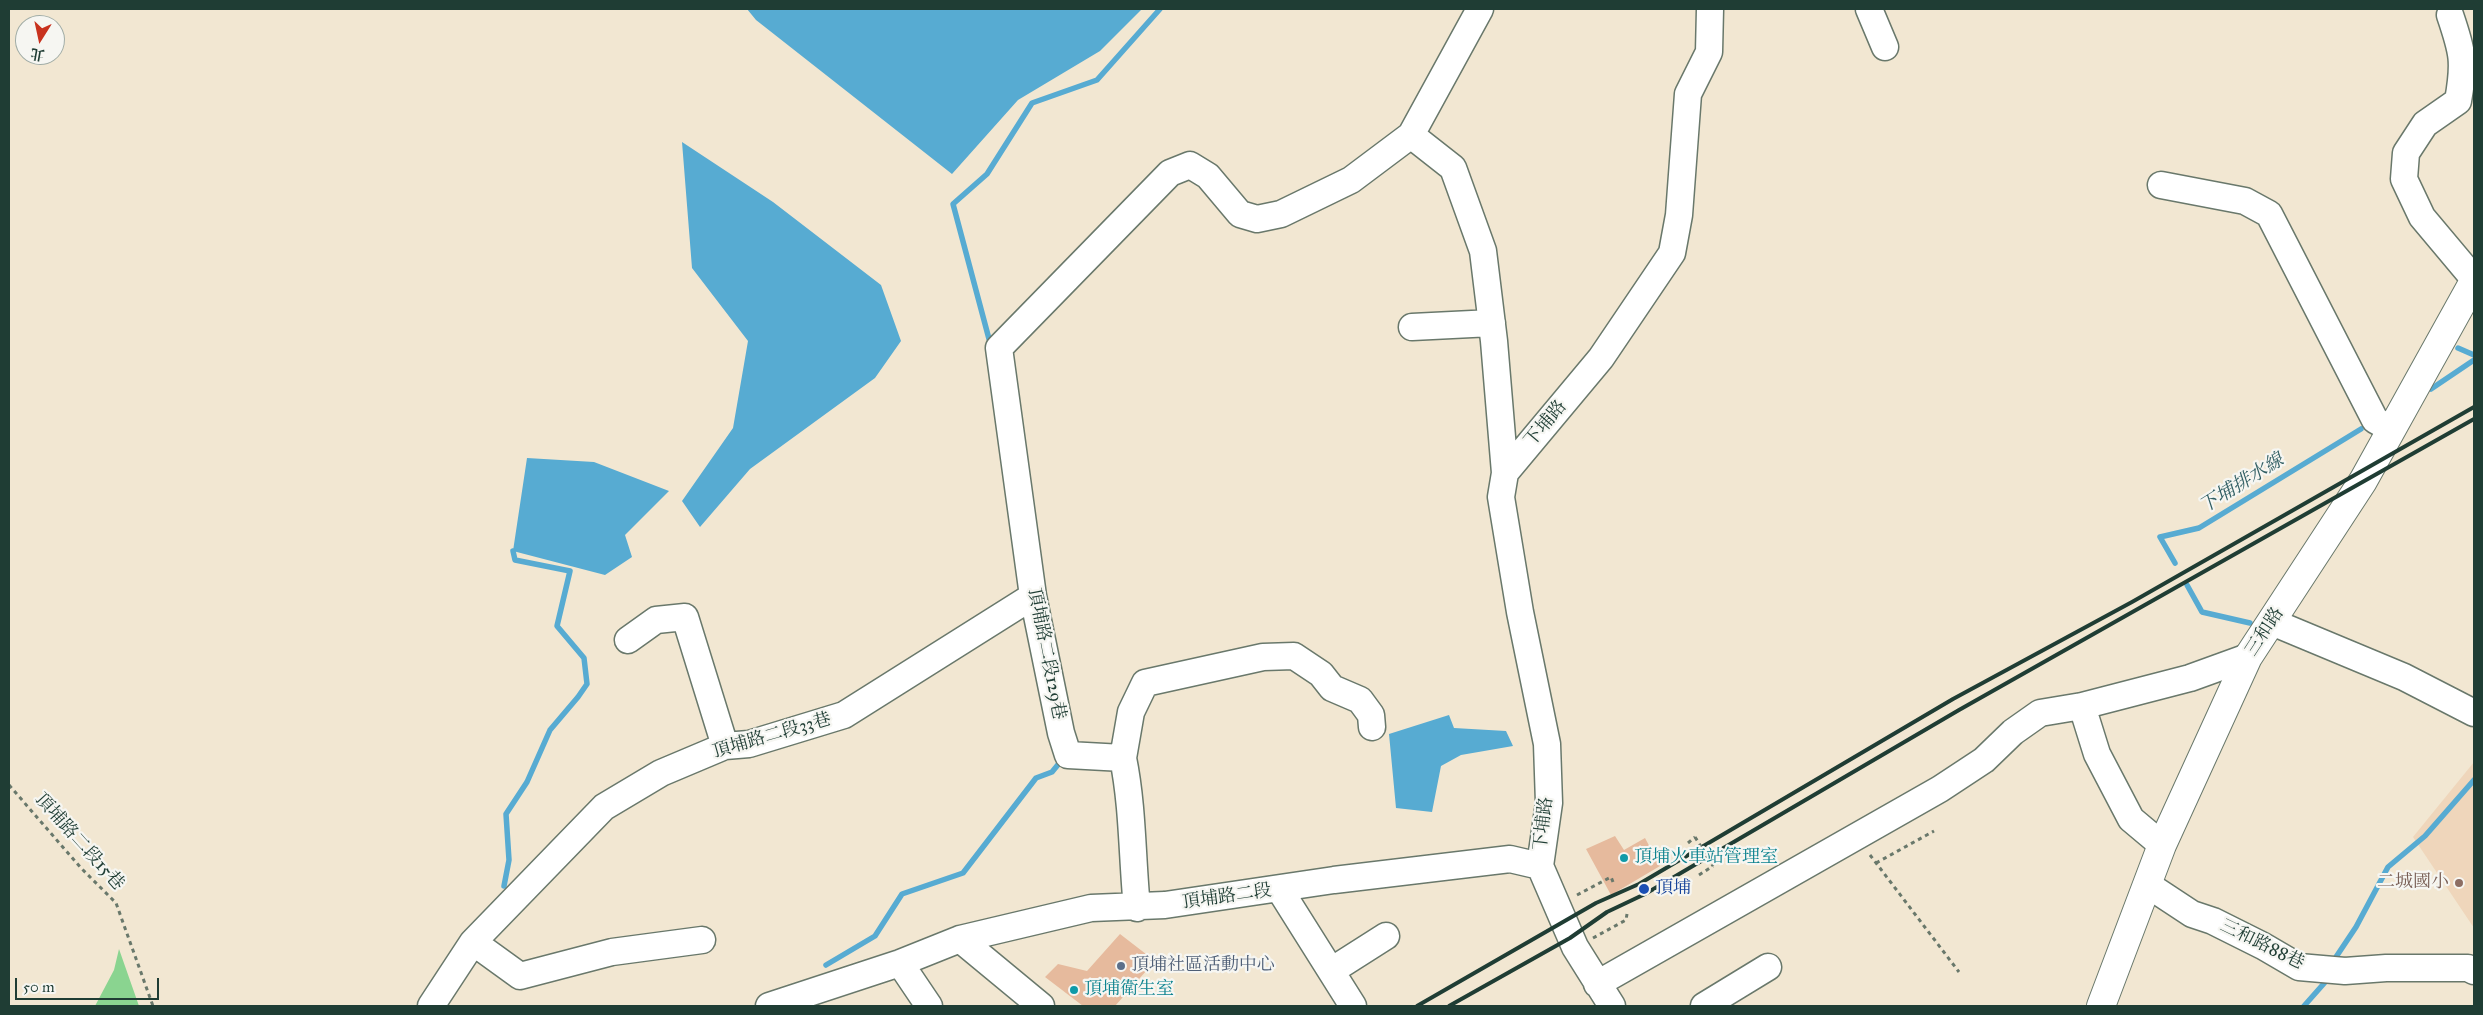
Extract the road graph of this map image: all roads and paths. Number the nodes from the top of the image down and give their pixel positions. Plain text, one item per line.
1 (1480, 9) edge
2 (1710, 9) edge
3 (1869, 9) edge
4 (2450, 15) dead end
5 (1885, 47) dead end
6 (1411, 135) junction
7 (2160, 185) dead end
8 (2474, 280) edge
9 (1492, 323) junction
10 (1412, 327) dead end
11 (2391, 429) junction
12 (1504, 473) junction
13 (1033, 596) junction
14 (2272, 622) junction
15 (628, 640) dead end
16 (2248, 657) junction
17 (2082, 706) junction
18 (2474, 713) edge
19 (1372, 728) dead end
20 (725, 746) junction
21 (1123, 758) junction
22 (9, 785) edge
23 (1934, 831) dead end
24 (1856, 838) junction
25 (1688, 843) dead end
26 (2162, 845) junction
27 (1876, 863) junction
28 (1540, 866) junction
29 (1699, 876) dead end
30 (1613, 882) dead end
31 (2148, 885) junction
32 (1280, 890) junction
33 (1556, 906) junction
34 (1137, 908) junction
35 (1627, 914) dead end
36 (1386, 936) dead end
37 (960, 939) junction
38 (702, 940) dead end
39 (473, 942) junction
40 (1575, 948) junction
41 (900, 963) junction
42 (1768, 968) dead end
43 (1331, 971) junction
44 (2474, 971) edge
45 (1959, 972) dead end
46 (1598, 984) junction
47 (152, 1006) edge
48 (431, 1006) edge
49 (769, 1006) edge
50 (929, 1006) edge
51 (1040, 1006) edge
52 (1353, 1006) edge
53 (1612, 1006) edge
54 (1704, 1006) edge
55 (2101, 1006) edge

1 - 6 street
2 - 12 street, 下埔路
3 - 5 street
4 - 8 street
6 - 9 street
6 - 13 street, 頂埔路二段129巷
7 - 11 street
8 - 11 main road, 三和路
9 - 10 street
9 - 12 street
11 - 14 main road, 三和路
12 - 28 street, 下埔路
13 - 20 street, 頂埔路二段33巷
13 - 21 street, 頂埔路二段129巷
14 - 16 main road, 三和路
14 - 18 street
15 - 20 street
16 - 17 street
16 - 26 main road, 三和路
17 - 24 street
17 - 26 street
19 - 21 street
20 - 39 street, 頂埔路二段33巷
21 - 34 street
22 - 47 path, 頂埔路二段15巷
23 - 27 path
24 - 27 path
24 - 46 street
25 - 29 path, bridge
26 - 31 main road, 三和路
27 - 45 path
28 - 32 street, 頂埔路二段
28 - 33 street
30 - 33 path
31 - 44 street, 三和路88巷
31 - 55 main road, 三和路
32 - 34 street, 頂埔路二段
32 - 43 street
33 - 40 street
34 - 37 street, 頂埔路二段
35 - 40 path
36 - 43 street
37 - 41 street, 頂埔路二段
37 - 51 street
38 - 39 street
39 - 48 street, 頂埔路二段33巷
40 - 46 street
41 - 49 street, 頂埔路二段
41 - 50 street
42 - 54 street
43 - 52 street
46 - 53 street

